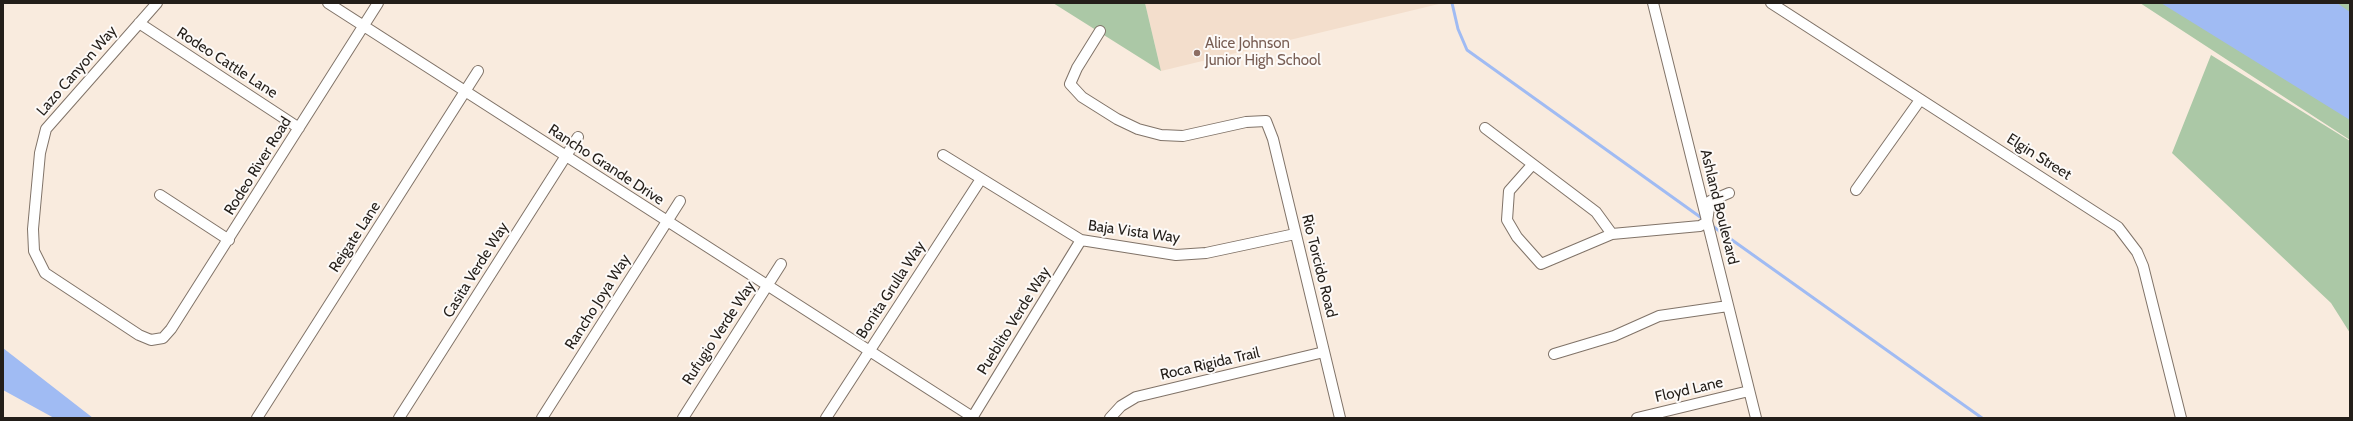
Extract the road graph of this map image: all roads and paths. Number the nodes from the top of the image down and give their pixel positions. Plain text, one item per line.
1 (157, 3) edge
2 (328, 3) edge
3 (378, 3) edge
4 (1653, 3) edge
5 (1771, 3) edge
6 (139, 23) junction
7 (364, 26) junction
8 (1100, 31) dead end
9 (478, 71) dead end
10 (465, 92) junction
11 (1920, 100) junction
12 (299, 128) junction
13 (1485, 128) dead end
14 (578, 137) dead end
15 (943, 155) dead end
16 (566, 156) junction
17 (1532, 165) junction
18 (981, 179) junction
19 (1856, 190) dead end
20 (1729, 193) dead end
21 (160, 195) dead end
22 (680, 201) dead end
23 (667, 221) junction
24 (1707, 222) junction
25 (1295, 234) junction
26 (1612, 234) junction
27 (229, 240) junction
28 (1081, 240) junction
29 (781, 264) dead end
30 (767, 286) junction
31 (1728, 306) junction
32 (158, 340) joint
33 (869, 351) junction
34 (1324, 352) junction
35 (1554, 354) dead end
36 (1749, 391) junction
37 (262, 416) edge
38 (399, 418) edge
39 (542, 418) edge
40 (683, 418) edge
41 (826, 418) edge
42 (973, 418) edge
43 (1110, 418) edge
44 (1340, 418) edge
45 (1637, 418) edge
46 (1756, 418) edge
47 (2181, 418) edge

1 - 6 street, Lazo Canyon Way
2 - 7 street, Rancho Grande Drive
3 - 7 street, Rodeo River Road
4 - 24 street, Ashland Boulevard
5 - 11 street, Elgin Street
6 - 12 street, Rodeo Cattle Lane
6 - 32 street, Lazo Canyon Way
7 - 10 street, Rancho Grande Drive
7 - 12 street, Rodeo River Road
8 - 25 street, Rio Torcido Road
9 - 10 street, Reigate Lane
10 - 16 street, Rancho Grande Drive
10 - 37 street, Reigate Lane
11 - 19 street
11 - 47 street, Elgin Street
12 - 27 street, Rodeo River Road
13 - 17 street
14 - 16 street, Casita Verde Way
15 - 18 street, Baja Vista Way
16 - 23 street, Rancho Grande Drive
16 - 38 street, Casita Verde Way
17 - 26 street
17 - 26 street
18 - 28 street, Baja Vista Way
18 - 33 street, Bonita Grulla Way
20 - 24 street
21 - 27 street
22 - 23 street, Rancho Joya Way
23 - 30 street, Rancho Grande Drive
23 - 39 street, Rancho Joya Way
24 - 26 street
24 - 31 street, Ashland Boulevard
25 - 28 street, Baja Vista Way
25 - 34 street, Rio Torcido Road
27 - 32 street, Rodeo River Road
28 - 42 street, Pueblito Verde Way
29 - 30 street, Rufugio Verde Way
30 - 33 street, Rancho Grande Drive
30 - 40 street, Rufugio Verde Way
31 - 35 street
31 - 36 street, Ashland Boulevard
33 - 41 street, Bonita Grulla Way
33 - 42 street, Rancho Grande Drive
34 - 43 street, Roca Rigida Trail
34 - 44 street, Rio Torcido Road
36 - 45 street, Floyd Lane
36 - 46 street, Ashland Boulevard

